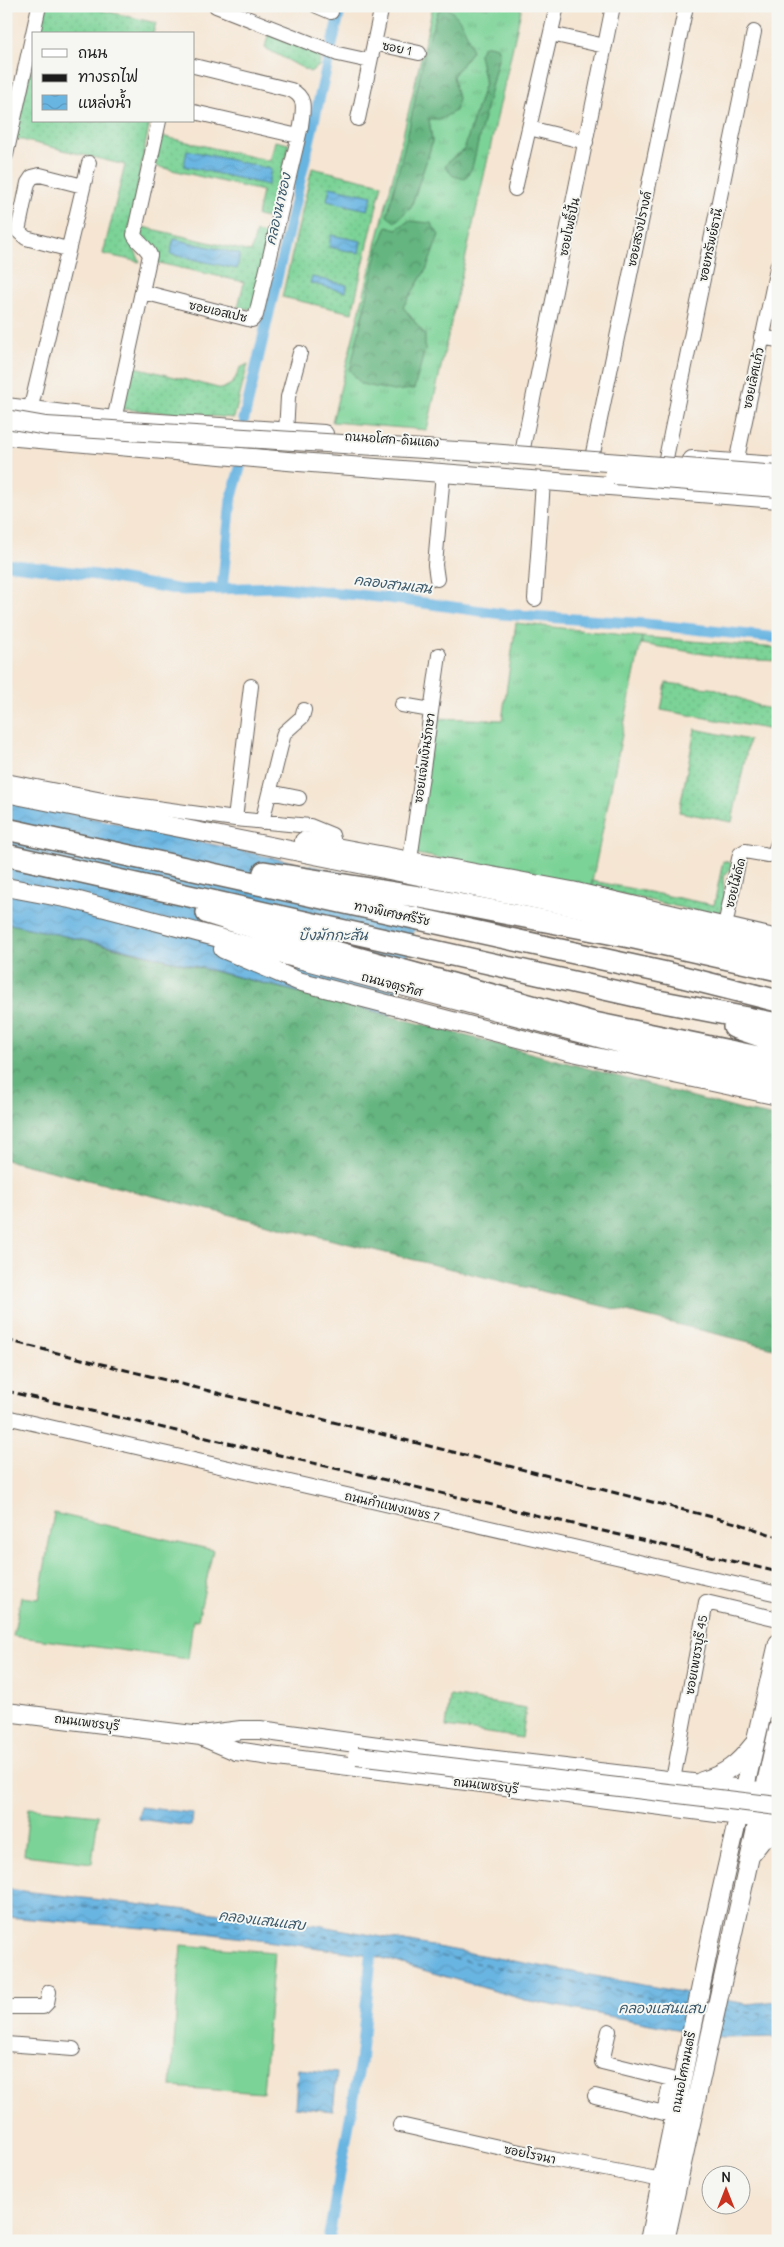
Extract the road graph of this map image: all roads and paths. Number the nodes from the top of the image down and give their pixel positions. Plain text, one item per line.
1 (39, 6) edge
2 (216, 6) edge
3 (316, 6) edge
4 (382, 6) edge
5 (557, 6) edge
6 (613, 6) edge
7 (686, 6) edge
8 (331, 12) dead end
9 (754, 32) dead end
10 (551, 34) junction
11 (374, 44) junction
12 (605, 46) junction
13 (419, 53) dead end
14 (370, 61) junction
15 (195, 66) edge
16 (13, 86) edge
17 (195, 112) edge
18 (358, 119) dead end
19 (159, 122) edge
20 (529, 128) junction
21 (298, 136) junction
22 (586, 142) junction
23 (6, 155) edge
24 (89, 163) dead end
25 (84, 186) junction
26 (515, 189) dead end
27 (68, 249) junction
28 (778, 264) edge
29 (143, 292) junction
30 (761, 337) junction
31 (778, 340) edge
32 (300, 353) dead end
33 (6, 407) edge
34 (30, 411) junction
35 (6, 419) edge
36 (114, 420) junction
37 (286, 432) junction
38 (6, 436) edge
39 (523, 448) junction
40 (189, 452) junction
41 (593, 452) junction
42 (666, 458) junction
43 (691, 460) junction
44 (736, 463) junction
45 (773, 469) edge
46 (442, 473) junction
47 (543, 482) junction
48 (778, 488) edge
49 (688, 492) junction
50 (769, 498) edge
51 (437, 579) dead end
52 (535, 599) dead end
53 (439, 655) dead end
54 (251, 686) dead end
55 (402, 705) dead end
56 (304, 710) dead end
57 (431, 710) junction
58 (6, 781) edge
59 (270, 792) junction
60 (6, 793) edge
61 (299, 798) dead end
62 (236, 820) junction
63 (262, 822) junction
64 (6, 829) edge
65 (206, 832) junction
66 (778, 843) edge
67 (335, 846) junction
68 (113, 852) junction
69 (6, 855) edge
70 (410, 860) junction
71 (42, 863) junction
72 (6, 887) edge
73 (168, 926) junction
74 (725, 926) junction
75 (778, 939) edge
76 (778, 955) edge
77 (778, 970) edge
78 (671, 974) junction
79 (778, 988) edge
80 (658, 1001) junction
81 (778, 1001) edge
82 (778, 1024) edge
83 (778, 1042) edge
84 (778, 1061) edge
85 (778, 1080) edge
86 (778, 1096) edge
87 (6, 1417) edge
88 (778, 1594) edge
89 (778, 1619) edge
90 (778, 1643) edge
91 (6, 1712) edge
92 (777, 1730) edge
93 (198, 1735) junction
94 (754, 1744) junction
95 (778, 1764) edge
96 (626, 1774) junction
97 (674, 1780) junction
98 (697, 1783) junction
99 (744, 1788) junction
100 (771, 1792) edge
101 (620, 1800) junction
102 (778, 1806) edge
103 (692, 1809) junction
104 (739, 1815) junction
105 (758, 1818) junction
106 (778, 1821) edge
107 (778, 1830) edge
108 (731, 1850) junction
109 (748, 1858) junction
110 (49, 1992) dead end
111 (6, 2007) edge
112 (609, 2031) dead end
113 (6, 2044) edge
114 (73, 2049) dead end
115 (594, 2096) dead end
116 (686, 2100) junction
117 (669, 2114) junction
118 (400, 2125) dead end
119 (662, 2180) junction
120 (649, 2241) edge
121 (665, 2241) edge

1 - 16 street
2 - 14 street
3 - 8 street
4 - 11 street
5 - 10 street
6 - 12 street, ซอยโพธิ์ปั้น
7 - 41 street, ซอยสรงปรางค์
9 - 42 street, ซอยทรัพย์ธานี
10 - 12 street
10 - 20 street
11 - 13 street, ซอย 1
11 - 14 street
12 - 22 street, ซอยโพธิ์ปั้น
14 - 18 street
15 - 21 street, ซอยเอสเปซ
16 - 23 street
17 - 21 street
19 - 29 street
20 - 22 street
20 - 26 street
21 - 29 street, ซอยเอสเปซ
22 - 39 street, ซอยโพธิ์ปั้น
24 - 25 street
25 - 27 street
25 - 27 street
27 - 34 street
28 - 30 street, ซอยเลิศแก้ว
29 - 36 street
30 - 31 street
30 - 44 street, ซอยเลิศแก้ว
32 - 37 street
33 - 34 main road, ถนนอโศก-ดินแดง
34 - 36 main road, ถนนอโศก-ดินแดง
35 - 45 main road, ถนนอโศก-ดินแดง, bridge
36 - 37 main road, ถนนอโศก-ดินแดง
37 - 39 main road, ถนนอโศก-ดินแดง
38 - 40 main road, ถนนอโศก-ดินแดง
39 - 41 main road, ถนนอโศก-ดินแดง
40 - 46 main road, ถนนอโศก-ดินแดง
40 - 48 main road, ถนนอโศก-ดินแดง, bridge
41 - 42 main road, ถนนอโศก-ดินแดง
42 - 43 main road, ถนนอโศก-ดินแดง
43 - 44 main road, ถนนอโศก-ดินแดง
43 - 49 main road
44 - 45 main road, ถนนอโศก-ดินแดง
45 - 50 main road
46 - 47 main road, ถนนอโศก-ดินแดง
46 - 51 street
47 - 49 main road, ถนนอโศก-ดินแดง
47 - 52 street
49 - 50 main road, ถนนอโศก-ดินแดง
53 - 57 street, ซอยแจ่มเงินรักษา
54 - 62 street
55 - 57 street
56 - 59 street
57 - 70 street, ซอยแจ่มเงินรักษา
58 - 62 street
59 - 61 street
59 - 63 street
60 - 65 main road
62 - 63 street
63 - 67 street
64 - 68 highway, ทางพิเศษศรีรัช
65 - 67 main road
65 - 76 main road
66 - 74 street, ซอยไม้ดัด
67 - 70 main road
68 - 77 highway
68 - 78 highway, ทางพิเศษศรีรัช
69 - 71 highway
70 - 74 main road
71 - 80 highway
71 - 84 highway
72 - 73 main road, ถนนจตุรทิศ
73 - 85 main road, ถนนจตุรทิศ
73 - 86 main road
74 - 75 main road
78 - 79 highway
78 - 81 highway, ทางพิเศษศรีรัช
80 - 82 highway
80 - 83 highway
87 - 88 street, ถนนกำแพงเพชร 7
89 - 97 street, ซอยเพชรบุรี 45
90 - 94 main road
91 - 93 main road, ถนนเพชรบุรี
92 - 95 main road
92 - 100 main road
93 - 96 main road, ถนนเพชรบุรี
93 - 101 main road, ถนนเพชรบุรี
93 - 102 main road, ถนนเพชรบุรี, bridge
94 - 98 main road
94 - 99 main road
96 - 97 main road, ถนนเพชรบุรี
96 - 101 main road
97 - 98 main road, ถนนเพชรบุรี
98 - 99 main road, ถนนเพชรบุรี
99 - 100 main road, ถนนเพชรบุรี
99 - 104 main road
100 - 105 main road
101 - 103 main road, ถนนเพชรบุรี
103 - 104 main road, ถนนเพชรบุรี
103 - 108 main road
104 - 105 main road, ถนนเพชรบุรี
104 - 108 main road, ถนนอโศกมนตรี
105 - 106 main road, ถนนเพชรบุรี
105 - 109 main road, ถนนอโศกมนตรี
107 - 109 main road
108 - 116 main road, ถนนอโศกมนตรี
109 - 116 main road, ถนนอโศกมนตรี
110 - 111 street
112 - 117 street
113 - 114 street
115 - 117 street
116 - 117 main road, ถนนอโศกมนตรี
116 - 121 main road, ถนนอโศกมนตรี
117 - 119 main road, ถนนอโศกมนตรี
118 - 119 street, ซอยโรจนา
119 - 120 main road, ถนนอโศกมนตรี

